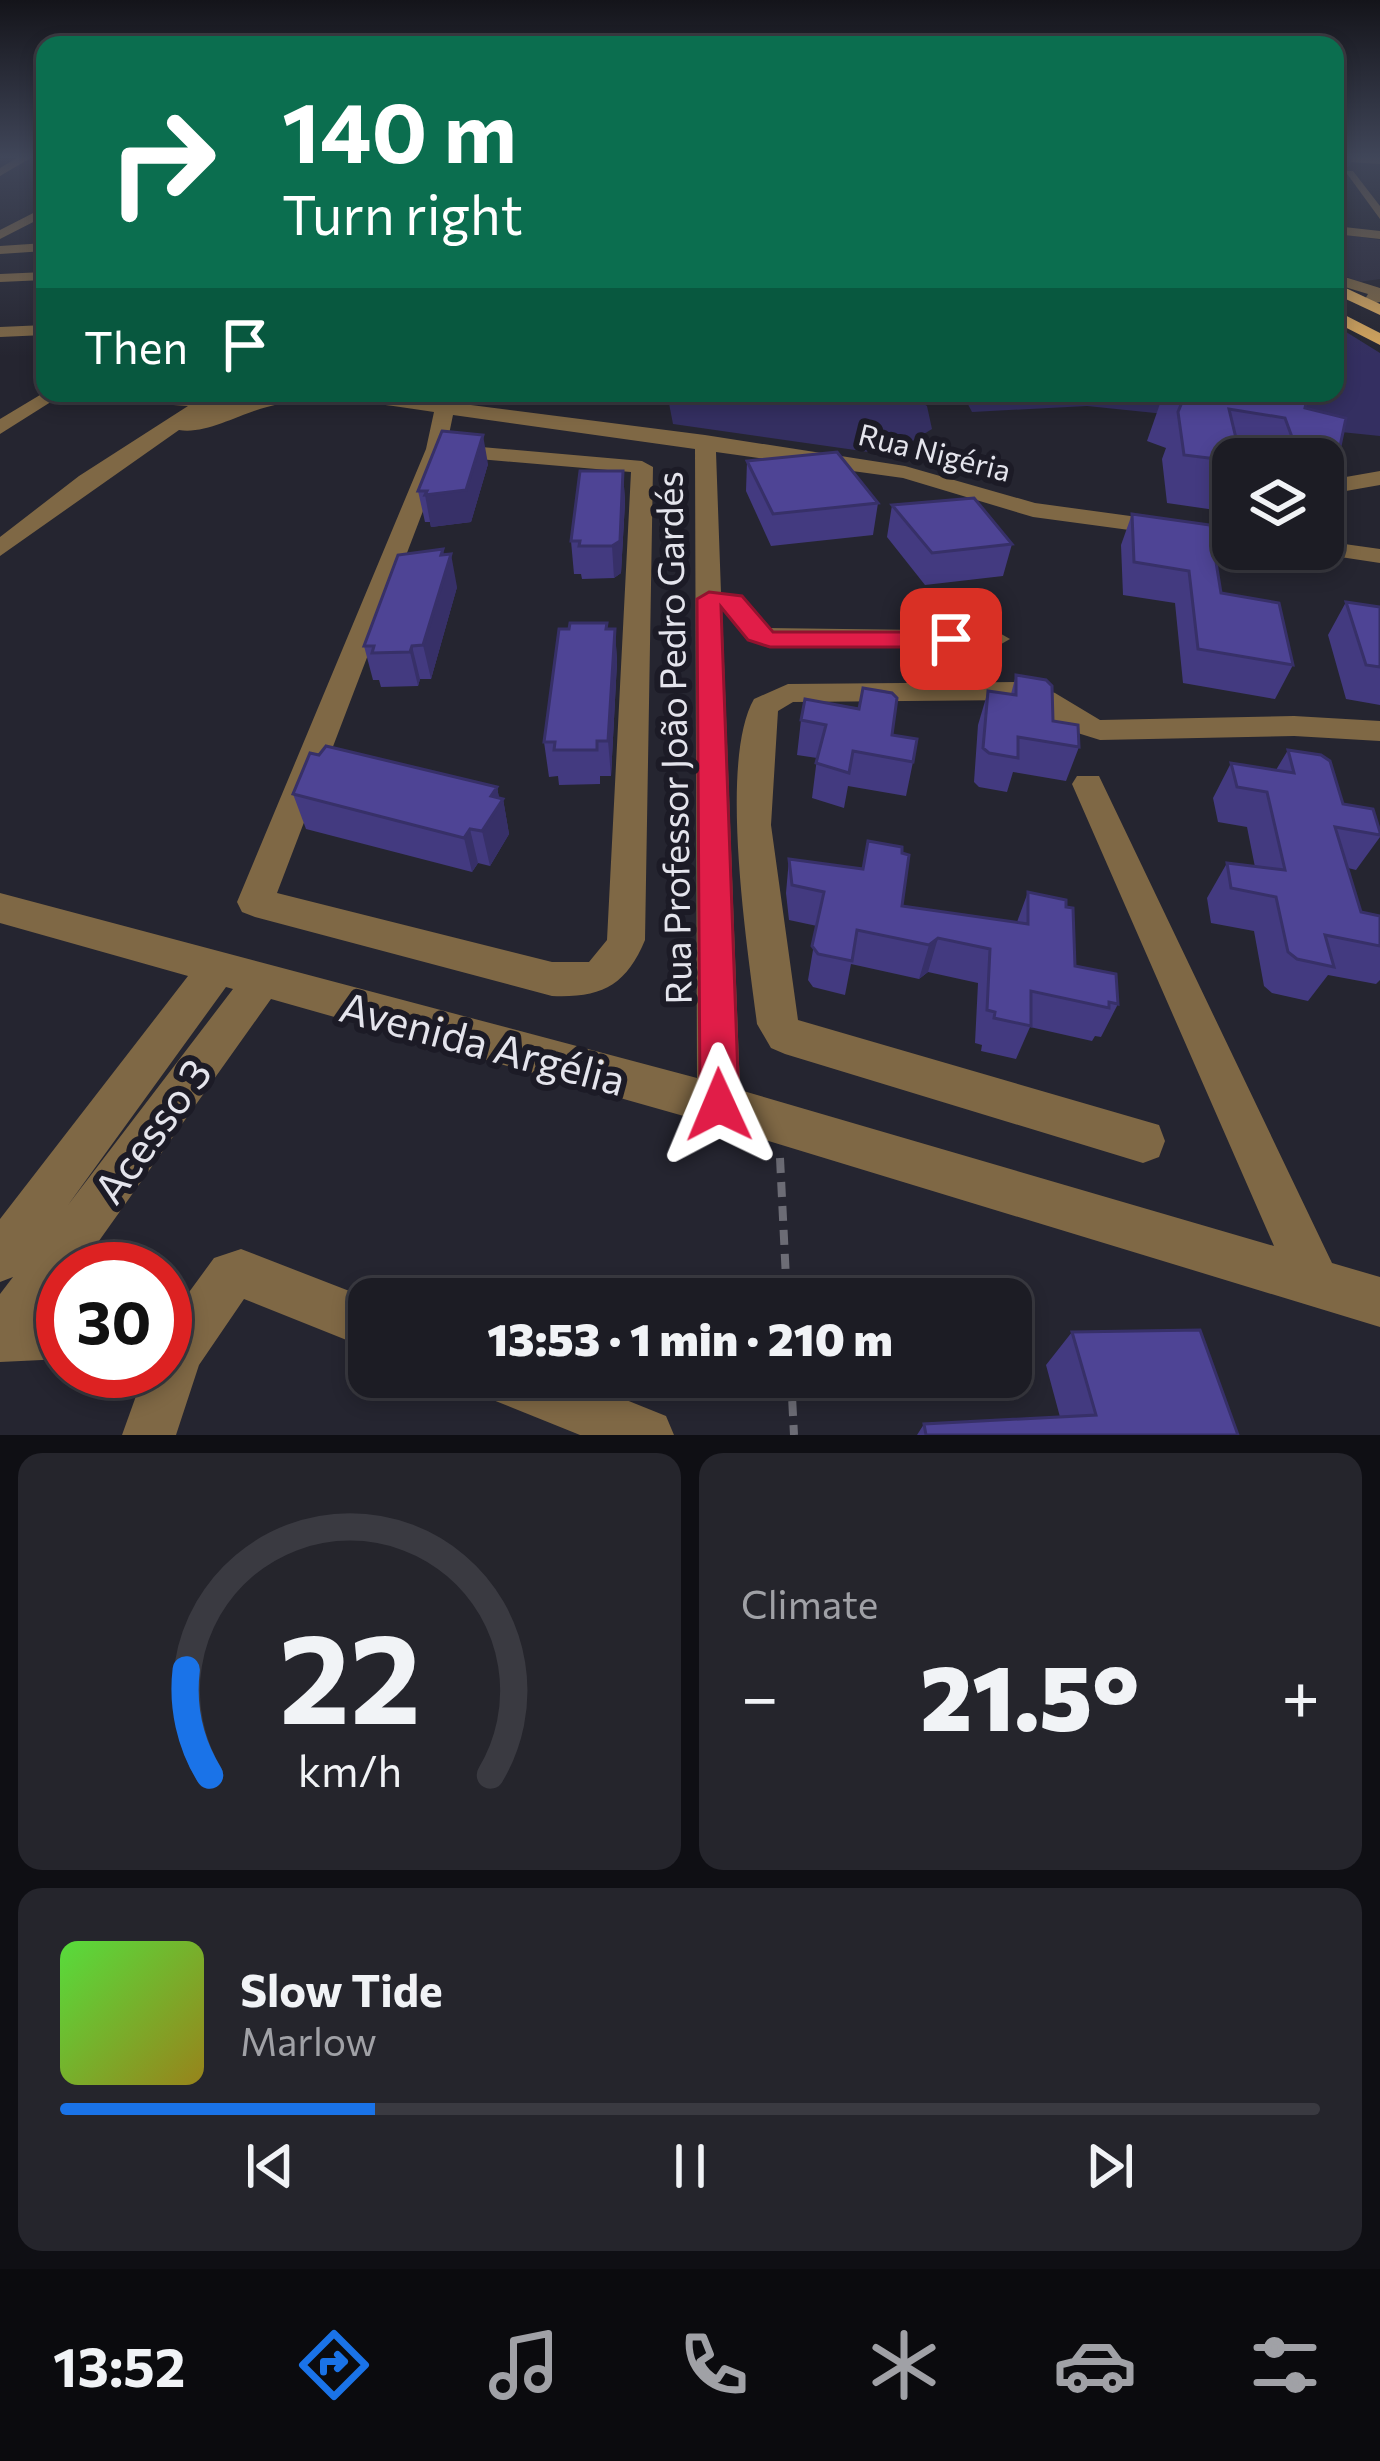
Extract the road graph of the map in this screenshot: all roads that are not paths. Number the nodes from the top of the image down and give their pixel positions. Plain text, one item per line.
1 (1344, 231) edge
2 (1380, 236) edge
3 (36, 248) edge
4 (0, 250) edge
5 (36, 276) edge
6 (0, 278) edge
7 (1344, 289) edge
8 (1373, 307) edge
9 (1344, 320) edge
10 (36, 330) edge
11 (0, 332) edge
12 (1380, 340) edge
13 (36, 391) edge
14 (42, 402) edge
15 (203, 402) edge
16 (215, 402) edge
17 (259, 402) edge
18 (399, 402) edge
19 (497, 402) edge
20 (4, 405) edge
21 (445, 409) junction
22 (238, 410) junction
23 (484, 414) junction
24 (567, 423) junction
25 (0, 428) edge
26 (152, 437) junction
27 (705, 441) junction
28 (436, 449) junction
29 (553, 457) junction
30 (1380, 478) edge
31 (1344, 484) edge
32 (1212, 534) edge
33 (0, 549) edge
34 (1344, 552) edge
35 (1378, 558) edge
36 (709, 599) junction
37 (996, 639) dead end
38 (1380, 731) edge
39 (1088, 784) dead end
40 (0, 908) edge
41 (216, 970) junction
42 (260, 983) junction
43 (719, 1105) junction
44 (1143, 1142) dead end
45 (0, 1258) edge
46 (1316, 1284) junction
47 (1380, 1302) edge
48 (348, 1316) edge
49 (192, 1322) edge
50 (36, 1334) edge
51 (0, 1336) edge
52 (159, 1398) edge
53 (554, 1398) edge
54 (149, 1435) edge
55 (647, 1435) edge

1 - 2 street
3 - 4 street
5 - 6 street
7 - 8 main road
9 - 12 main road
10 - 11 street
13 - 20 street
14 - 25 street
15 - 26 street
16 - 22 street
17 - 22 street
18 - 21 street, Rua Nigéria
19 - 23 street
21 - 23 street, Rua Nigéria
21 - 28 street
22 - 26 street
23 - 24 street, Rua Nigéria
24 - 27 street, Rua Nigéria
24 - 29 street
26 - 33 street
27 - 32 street, Rua Nigéria
27 - 36 street, Rua Professor João Pedro Gardés
28 - 29 street
28 - 29 street
30 - 31 street
34 - 35 street
36 - 37 street
36 - 43 street, Rua Professor João Pedro Gardés
38 - 44 street
39 - 46 street
40 - 41 street, Avenida Argélia
41 - 42 street, Avenida Argélia
41 - 45 street, Acesso 3
42 - 43 street, Avenida Argélia
42 - 51 street, Acesso 3
43 - 46 street, Avenida Argélia
46 - 47 street, Avenida Argélia
48 - 49 street
50 - 51 street
52 - 54 street
53 - 55 street

